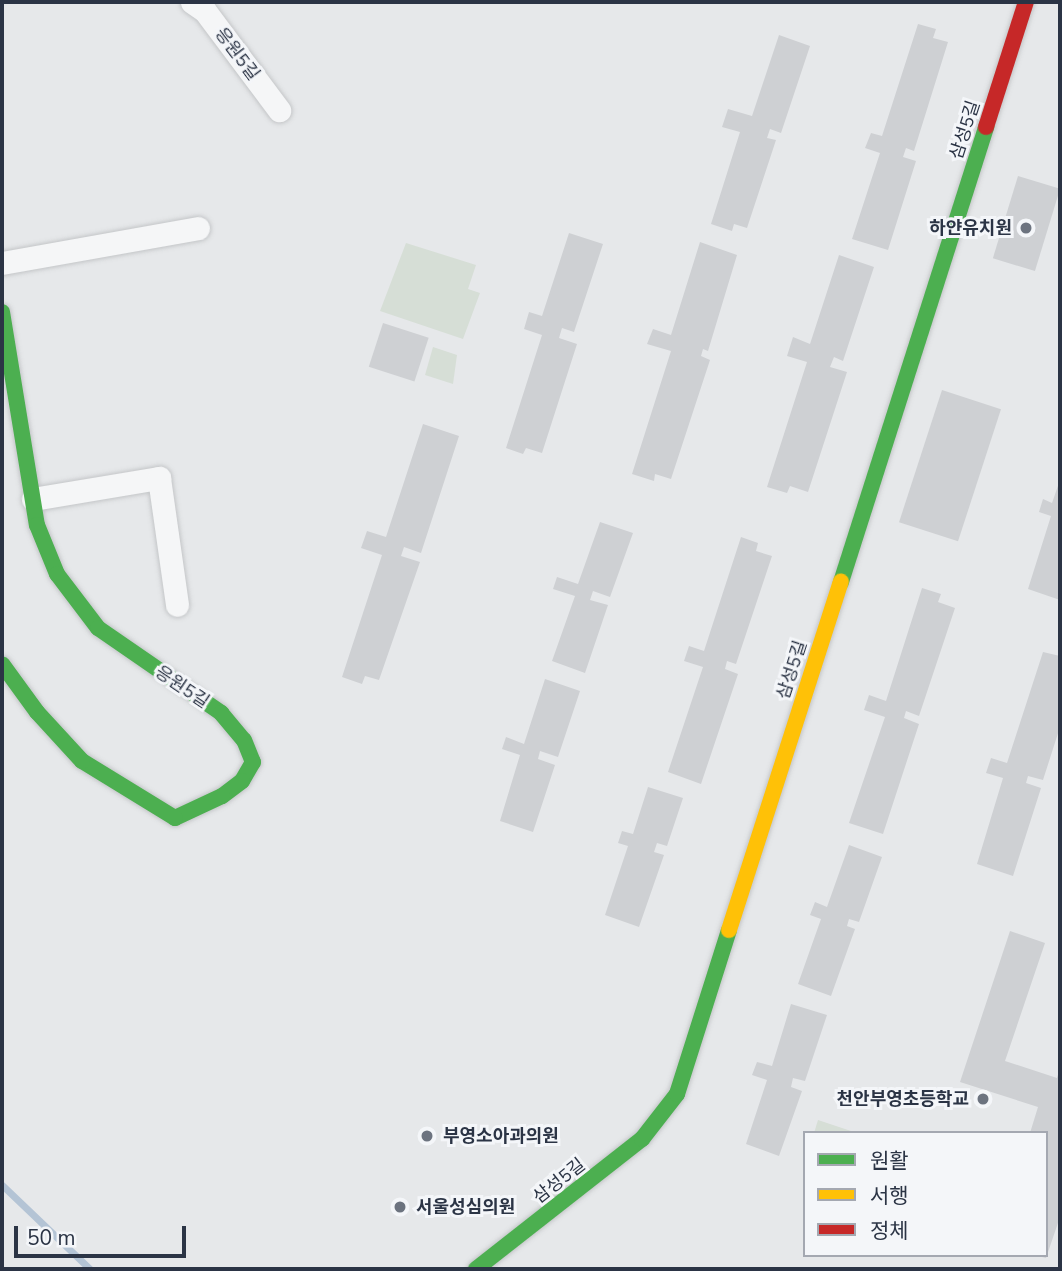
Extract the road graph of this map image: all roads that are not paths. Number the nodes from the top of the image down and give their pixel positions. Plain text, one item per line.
1 (192, 2) edge
2 (1026, 2) edge
3 (279, 110) dead end
4 (198, 228) dead end
5 (2, 263) edge
6 (2, 312) edge
7 (33, 499) junction
8 (177, 605) dead end
9 (2, 664) edge
10 (476, 1269) edge

1 - 3 street, 응원5길
2 - 10 street, 삼성5길
4 - 5 street
6 - 7 street, 응원5길
7 - 8 street
7 - 9 street, 응원5길

